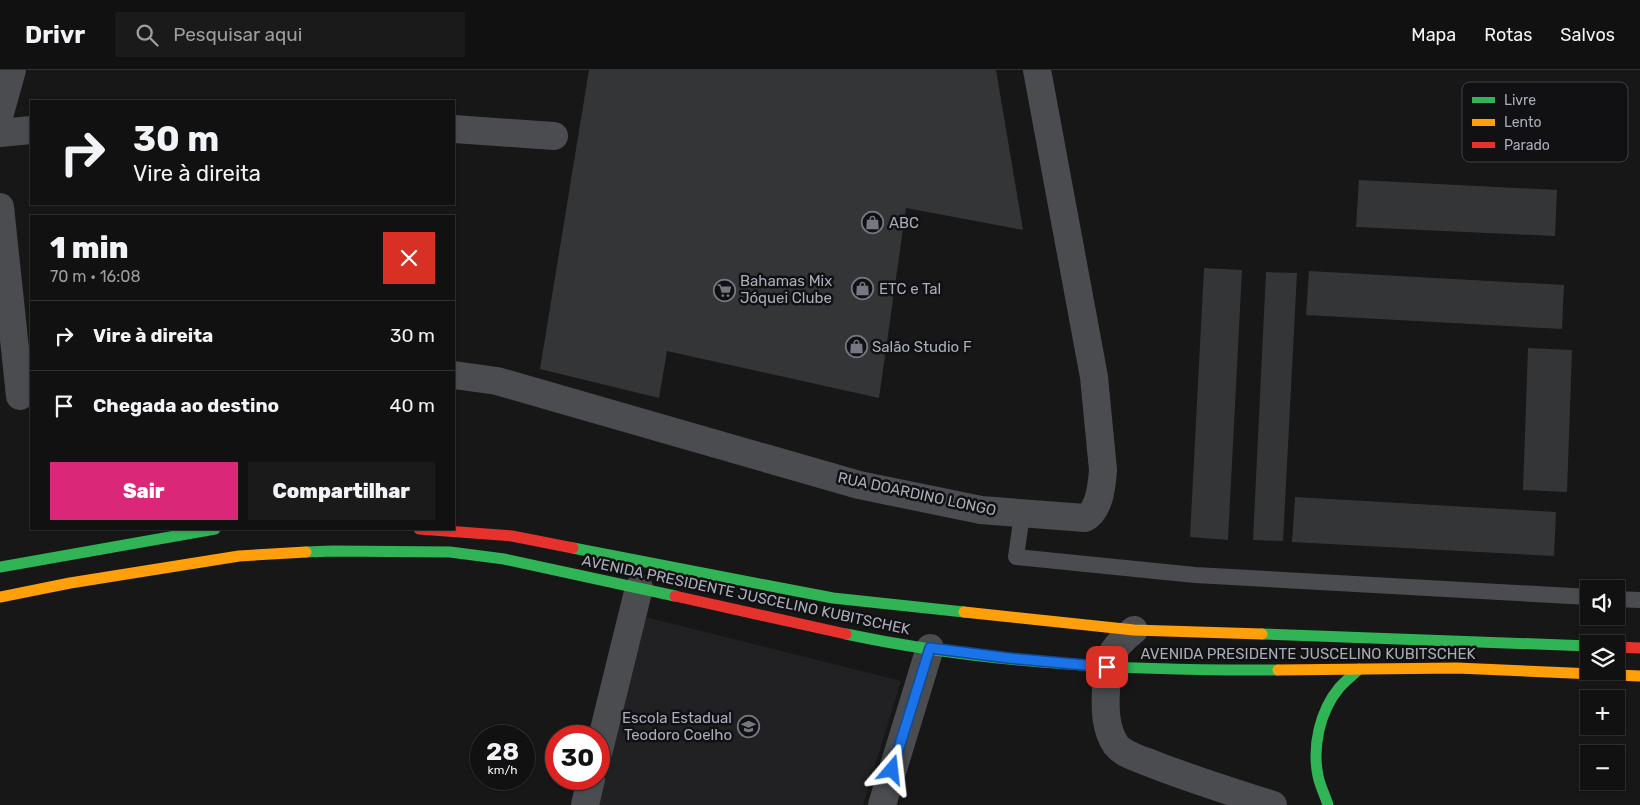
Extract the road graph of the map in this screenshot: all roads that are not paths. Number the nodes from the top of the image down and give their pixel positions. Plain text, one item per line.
1 (12, 70) edge
2 (1037, 70) edge
3 (0, 114) edge
4 (455, 129) edge
5 (30, 130) edge
6 (0, 133) edge
7 (554, 136) dead end
8 (0, 206) edge
9 (455, 376) edge
10 (17, 397) edge
11 (1022, 514) junction
12 (209, 530) edge
13 (432, 530) edge
14 (0, 567) edge
15 (639, 588) junction
16 (1580, 596) edge
17 (0, 597) edge
18 (1625, 599) edge
19 (1640, 600) edge
20 (1077, 624) junction
21 (1134, 630) junction
22 (1090, 638) dead end
23 (1580, 646) edge
24 (1625, 647) edge
25 (930, 648) junction
26 (1640, 648) edge
27 (1103, 659) junction
28 (1359, 669) junction
29 (1640, 676) edge
30 (605, 725) edge
31 (589, 790) edge
32 (585, 805) edge
33 (882, 805) edge
34 (1273, 805) edge
35 (1328, 805) edge

1 - 3 street
2 - 11 street, RUA DOARDINO LONGO
4 - 7 street
5 - 6 street
8 - 10 street
9 - 11 street, RUA DOARDINO LONGO
11 - 16 lane
12 - 14 highway
13 - 20 highway, AVENIDA PRESIDENTE JUSCELINO KUBITSCHEK
15 - 17 highway, AVENIDA PRESIDENTE JUSCELINO KUBITSCHEK
15 - 25 highway, AVENIDA PRESIDENTE JUSCELINO KUBITSCHEK
15 - 30 street
18 - 19 lane
20 - 21 highway, AVENIDA PRESIDENTE JUSCELINO KUBITSCHEK
20 - 22 highway
21 - 23 highway, AVENIDA PRESIDENTE JUSCELINO KUBITSCHEK
21 - 27 street
24 - 26 highway
25 - 27 highway, AVENIDA PRESIDENTE JUSCELINO KUBITSCHEK
25 - 33 street
27 - 28 highway, AVENIDA PRESIDENTE JUSCELINO KUBITSCHEK
27 - 34 street
28 - 29 highway, AVENIDA PRESIDENTE JUSCELINO KUBITSCHEK
28 - 35 highway
31 - 32 street

